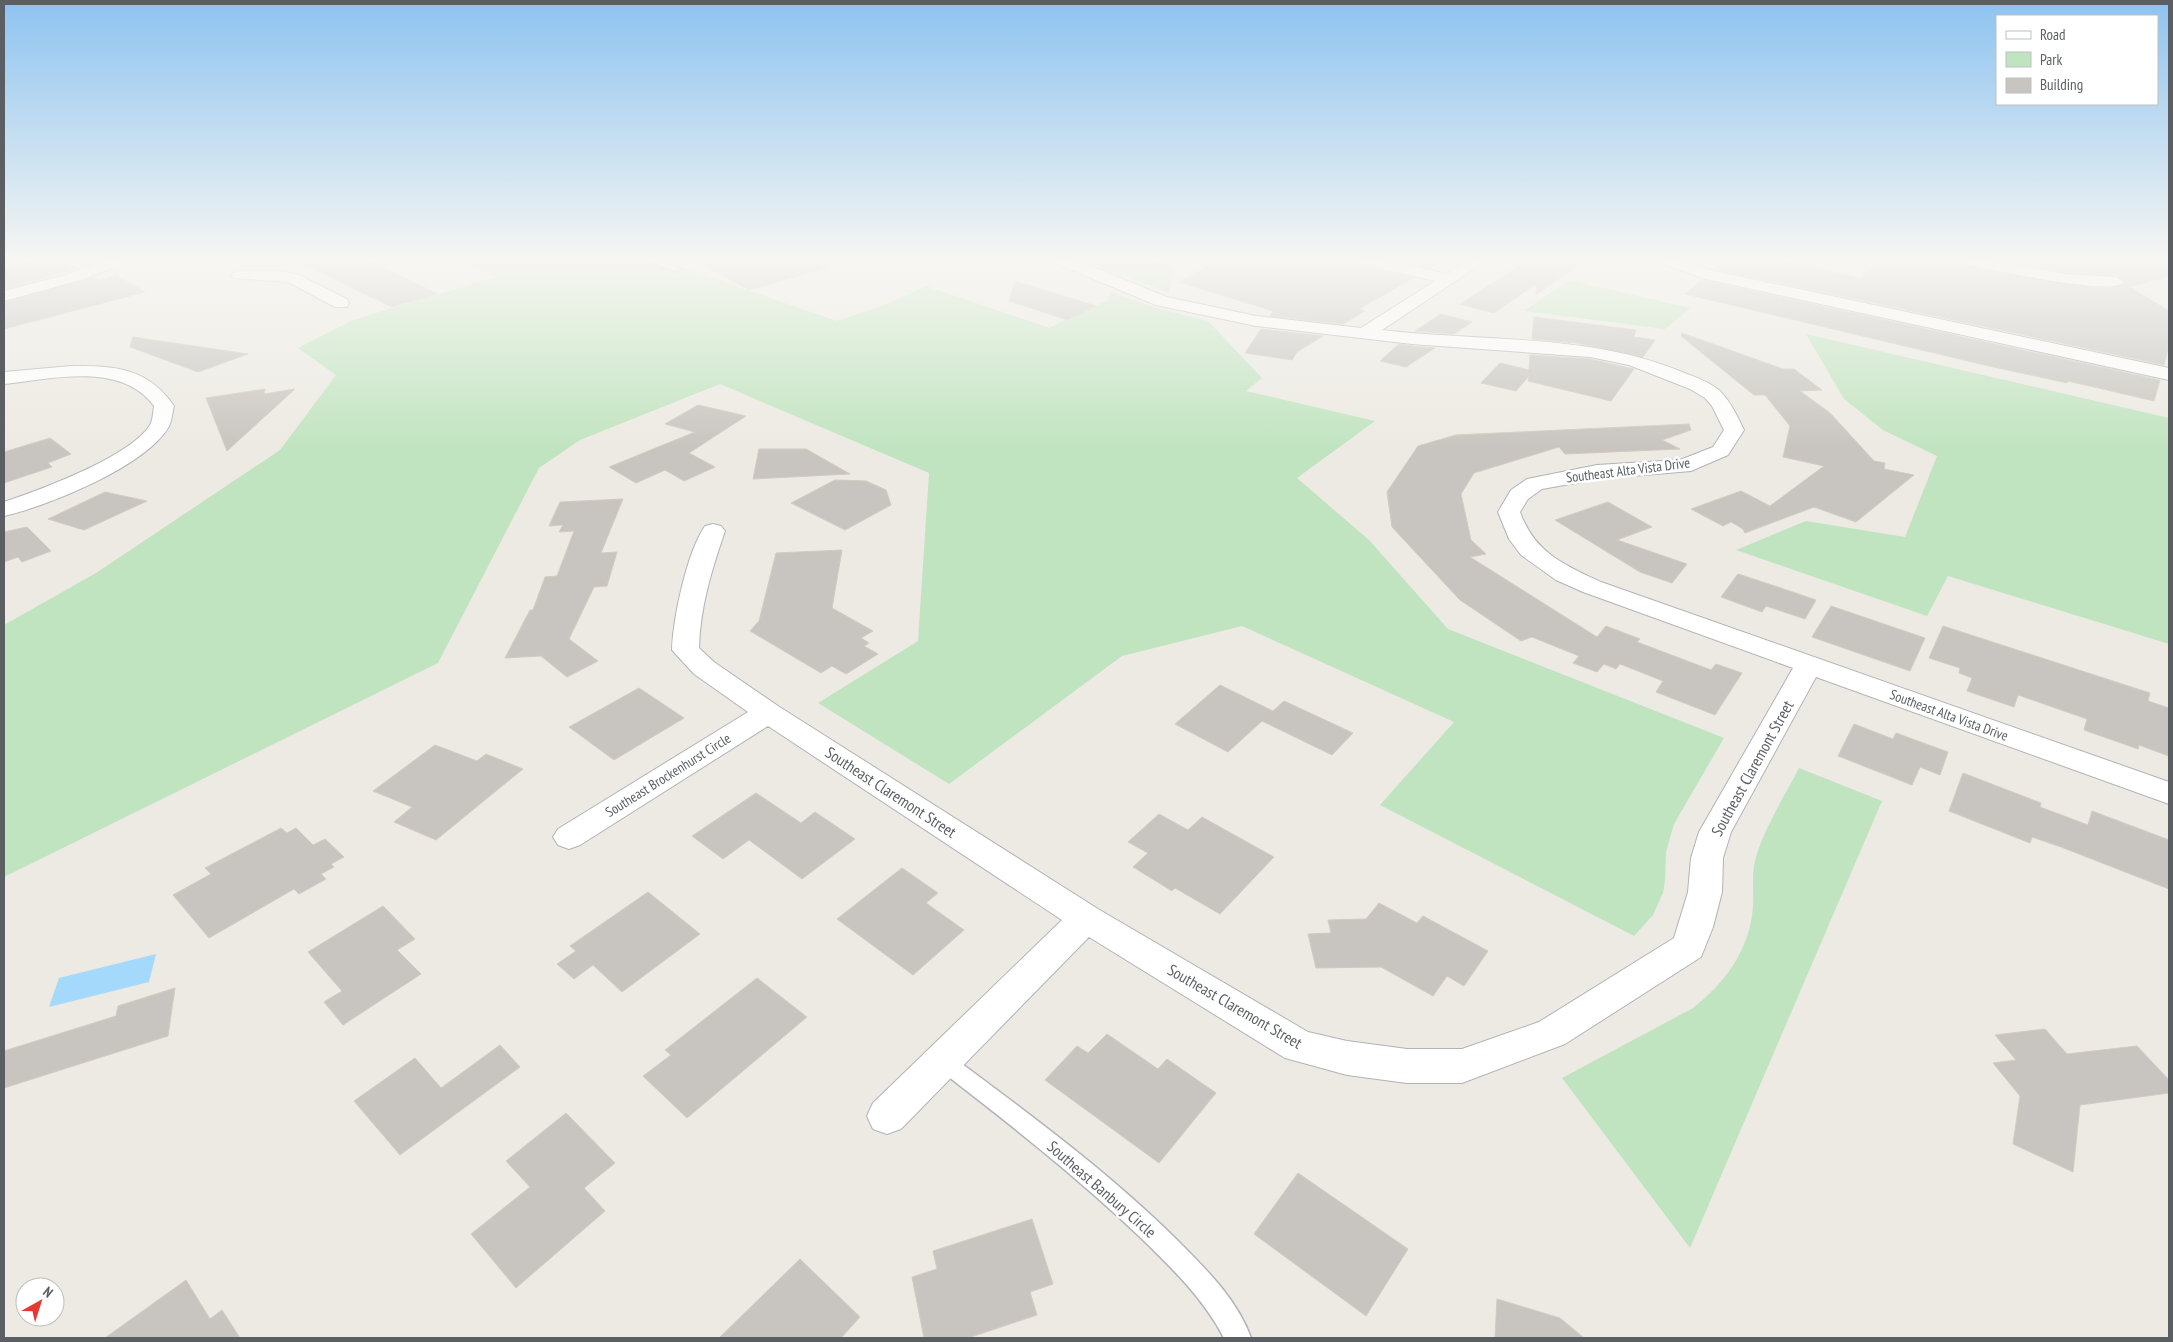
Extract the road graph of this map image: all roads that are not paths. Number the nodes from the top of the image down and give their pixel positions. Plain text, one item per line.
1 (1270, 323) edge
2 (1381, 323) edge
3 (1931, 323) edge
4 (1364, 334) junction
5 (2169, 374) edge
6 (4, 378) edge
7 (4, 509) edge
8 (713, 532) dead end
9 (1809, 665) junction
10 (768, 712) junction
11 (2169, 793) edge
12 (569, 836) dead end
13 (1086, 918) junction
14 (943, 1061) junction
15 (887, 1116) dead end
16 (1238, 1338) edge

1 - 4 street, Southeast Alta Vista Drive
2 - 4 street
3 - 5 street
4 - 9 street, Southeast Alta Vista Drive
6 - 7 street
8 - 10 street, Southeast Claremont Street
9 - 11 street, Southeast Alta Vista Drive
9 - 13 street, Southeast Claremont Street
10 - 12 street, Southeast Brockenhurst Circle
10 - 13 street, Southeast Claremont Street
13 - 14 street
14 - 15 street
14 - 16 lane, Southeast Banbury Circle

